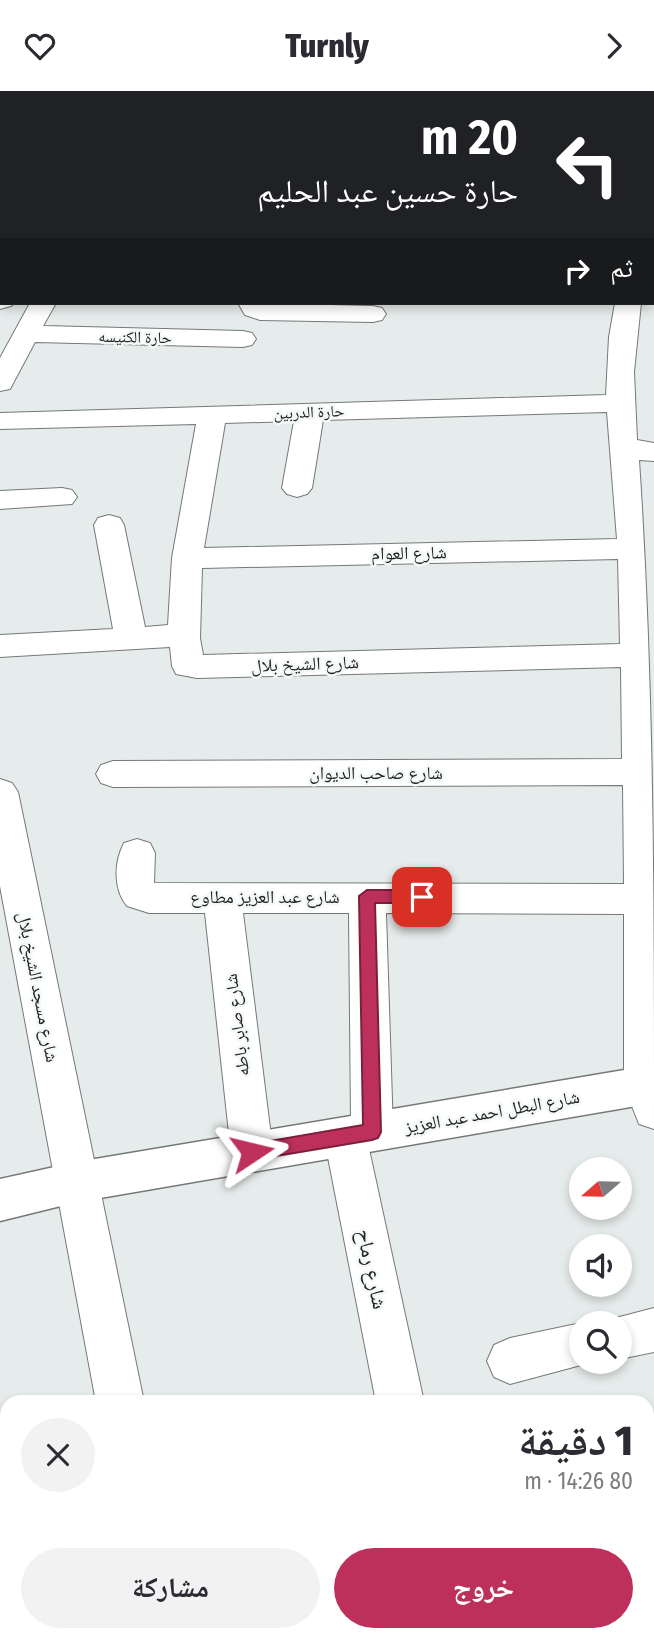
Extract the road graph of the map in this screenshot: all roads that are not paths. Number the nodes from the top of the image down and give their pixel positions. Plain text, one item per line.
1 (42, 305) edge
2 (628, 305) edge
3 (253, 307) edge
4 (373, 314) dead end
5 (27, 334) junction
6 (243, 339) dead end
7 (0, 383) edge
8 (618, 404) junction
9 (310, 412) junction
10 (212, 415) junction
11 (0, 421) edge
12 (638, 451) edge
13 (640, 484) edge
14 (298, 488) dead end
15 (61, 497) dead end
16 (0, 500) edge
17 (109, 525) dead end
18 (187, 558) junction
19 (640, 565) edge
20 (131, 638) junction
21 (184, 639) junction
22 (0, 646) edge
23 (643, 673) edge
24 (640, 772) junction
25 (113, 774) dead end
26 (0, 792) edge
27 (647, 844) edge
28 (137, 853) dead end
29 (367, 896) junction
30 (222, 897) junction
31 (644, 899) junction
32 (651, 1094) edge
33 (358, 1134) junction
34 (252, 1152) junction
35 (77, 1182) junction
36 (0, 1200) edge
37 (654, 1330) edge
38 (632, 1335) edge
39 (569, 1348) edge
40 (510, 1360) dead end
41 (119, 1395) edge
42 (399, 1395) edge

1 - 5 street
2 - 8 street
3 - 4 street
5 - 6 street, حارة الكنيسه
5 - 7 street
8 - 9 street, حارة الدربين
8 - 12 street
9 - 10 street, حارة الدربين
9 - 14 street
10 - 11 street, حارة الدربين
10 - 18 street
12 - 13 street
13 - 19 street
15 - 16 street
17 - 20 street
18 - 19 street, شارع العوام
18 - 21 street
19 - 23 street
20 - 21 street
20 - 22 street
21 - 23 street, شارع الشيخ بلال
23 - 24 street
24 - 25 street, شارع صاحب الديوان
24 - 27 street
26 - 35 street, شارع مسجد الشيخ بلال
27 - 31 street
28 - 30 street, شارع عبد العزيز مطاوع
29 - 30 street, شارع عبد العزيز مطاوع
29 - 31 street, شارع عبد العزيز مطاوع
29 - 33 street, شارع رماح
30 - 34 street, شارع صابر باطه
31 - 32 street
32 - 33 main road, شارع البطل احمد عبد العزيز
33 - 34 main road, شارع البطل احمد عبد العزيز
33 - 42 street, شارع رماح
34 - 35 main road, شارع البطل احمد عبد العزيز
35 - 36 main road, شارع البطل احمد عبد العزيز
35 - 41 street, شارع مسجد الشيخ بلال
37 - 38 street
39 - 40 street

